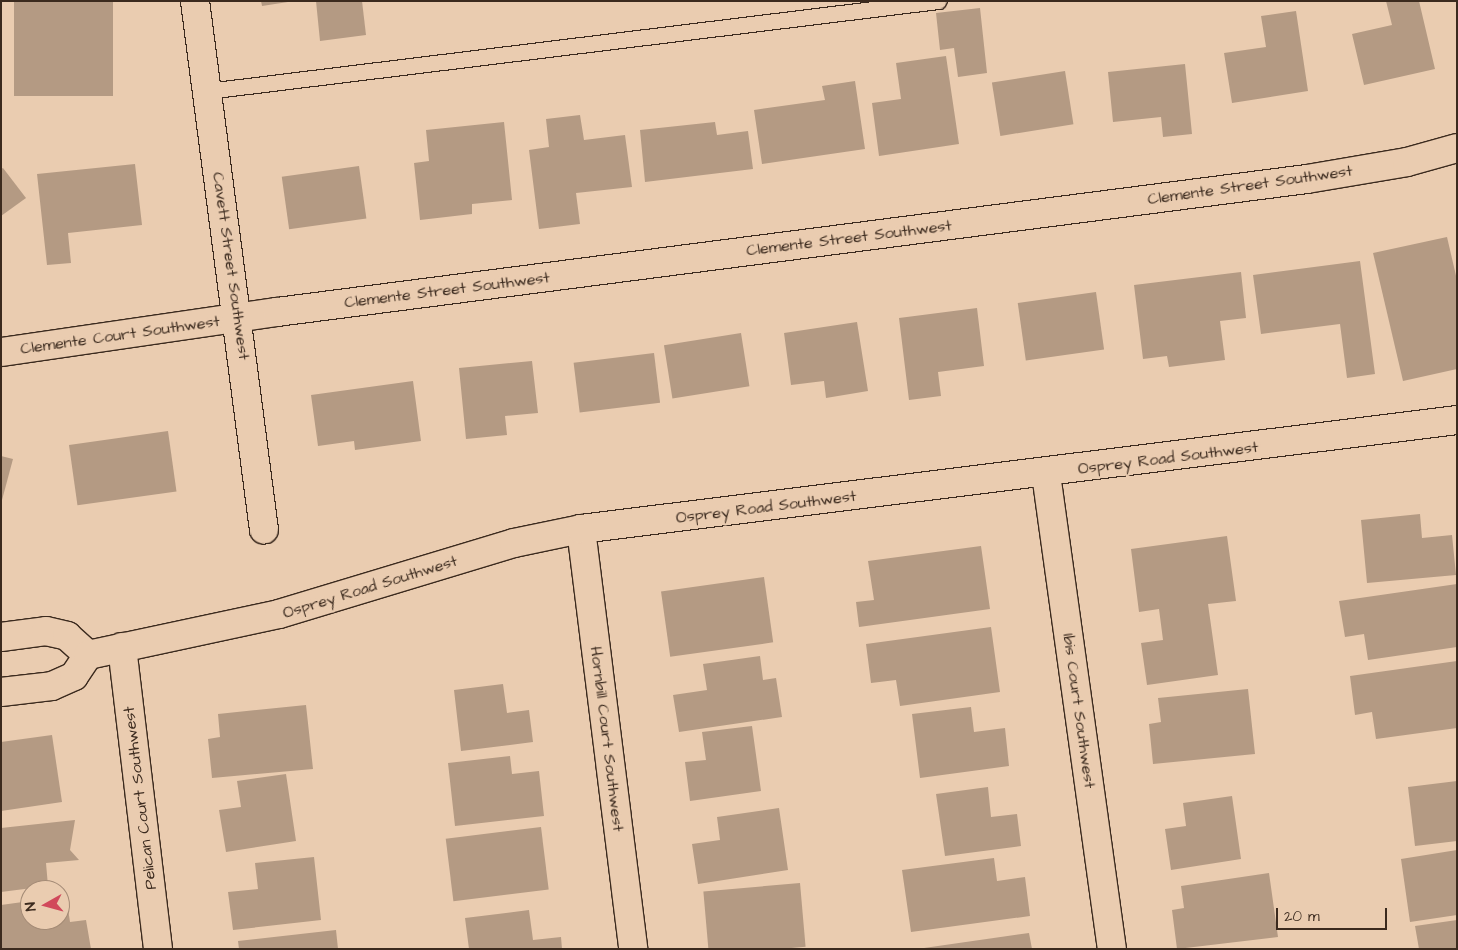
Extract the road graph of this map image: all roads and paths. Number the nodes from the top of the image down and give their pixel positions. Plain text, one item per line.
1 (195, 1) edge
2 (938, 1) edge
3 (207, 91) junction
4 (1457, 148) edge
5 (238, 318) junction
6 (2, 352) edge
7 (1457, 420) edge
8 (1046, 474) junction
9 (581, 529) junction
10 (264, 530) dead end
11 (1, 637) edge
12 (122, 647) junction
13 (88, 655) junction
14 (1, 692) edge
15 (158, 949) edge
16 (633, 949) edge
17 (1112, 949) edge

1 - 3 street, Cavett Street Southwest
2 - 3 lane
3 - 5 street, Cavett Street Southwest
4 - 5 street, Clemente Street Southwest
5 - 6 street, Clemente Court Southwest
5 - 10 street, Cavett Street Southwest
7 - 8 street, Osprey Road Southwest
8 - 9 street, Osprey Road Southwest
8 - 17 street, Ibis Court Southwest
9 - 12 street, Osprey Road Southwest
9 - 16 street, Hornbill Court Southwest
11 - 13 street
12 - 13 street, Osprey Road Southwest
12 - 15 street, Pelican Court Southwest
13 - 14 street

